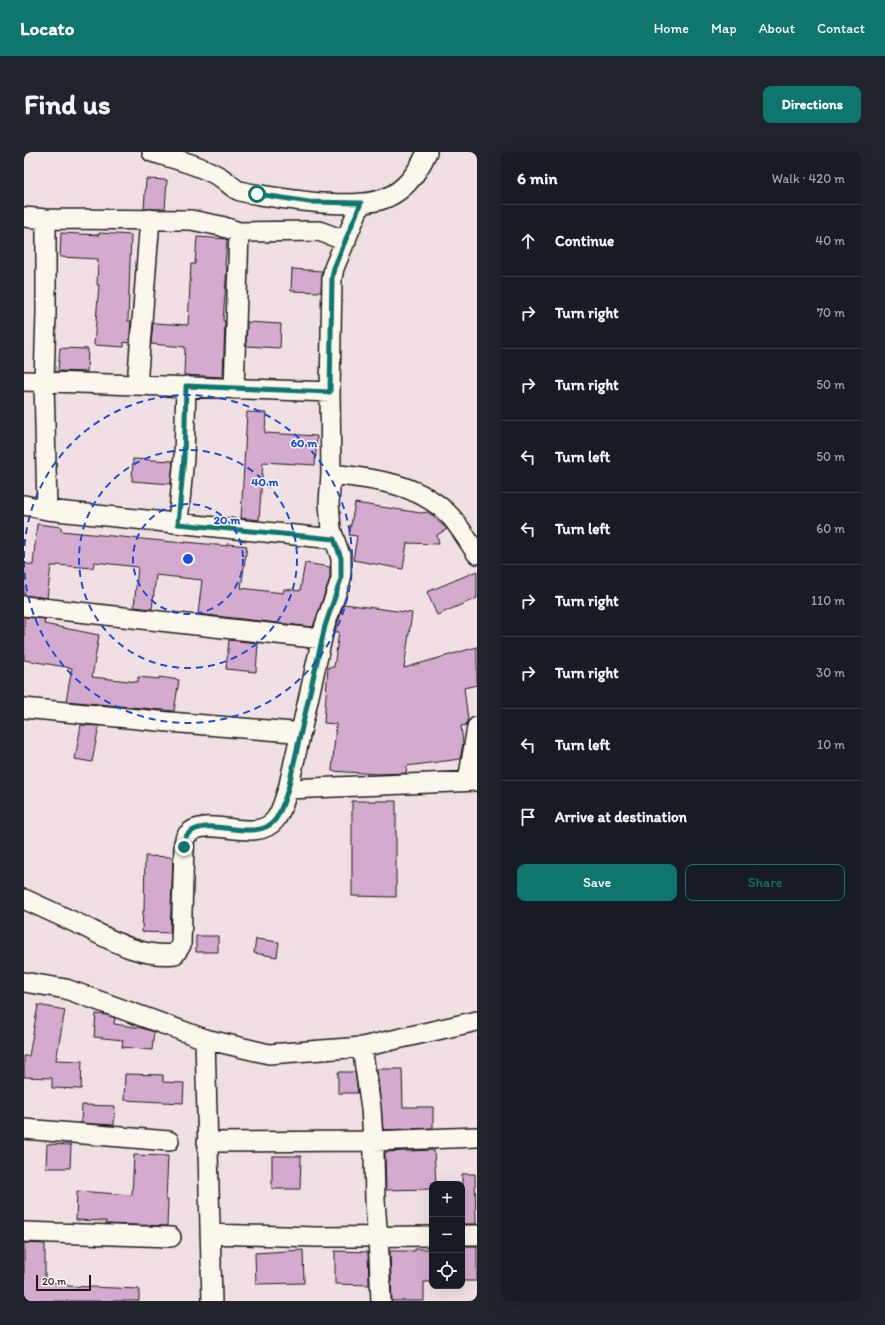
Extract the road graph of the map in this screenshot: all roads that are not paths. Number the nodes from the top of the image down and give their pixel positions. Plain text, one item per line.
1 (152, 152) edge
2 (427, 152) edge
3 (361, 203) junction
4 (24, 217) edge
5 (46, 219) junction
6 (150, 219) junction
7 (239, 232) junction
8 (346, 241) junction
9 (24, 381) edge
10 (44, 382) junction
11 (137, 385) junction
12 (186, 386) junction
13 (234, 389) junction
14 (330, 392) junction
15 (331, 474) junction
16 (24, 505) edge
17 (46, 510) junction
18 (178, 524) junction
19 (334, 539) junction
20 (477, 554) edge
21 (24, 606) edge
22 (322, 639) junction
23 (24, 708) edge
24 (477, 727) edge
25 (300, 734) junction
26 (473, 781) edge
27 (288, 789) junction
28 (24, 898) edge
29 (24, 982) edge
30 (477, 1021) edge
31 (205, 1039) junction
32 (362, 1048) junction
33 (24, 1129) edge
34 (477, 1137) edge
35 (169, 1141) dead end
36 (373, 1141) junction
37 (207, 1142) junction
38 (24, 1232) edge
39 (210, 1234) junction
40 (465, 1235) edge
41 (477, 1235) edge
42 (429, 1236) edge
43 (171, 1237) dead end
44 (378, 1237) junction
45 (212, 1301) edge
46 (381, 1301) edge

1 - 3 street
2 - 3 street
3 - 8 street
4 - 5 street
5 - 6 street
5 - 10 street
6 - 7 street
6 - 11 street
7 - 8 street
7 - 13 street
8 - 14 street
9 - 10 street
10 - 11 street
10 - 17 street
11 - 12 street
12 - 13 street
12 - 18 street
13 - 14 street
14 - 15 street
15 - 19 street
15 - 20 street
16 - 17 street
17 - 18 street
18 - 19 street
19 - 22 street
21 - 22 street
22 - 25 street
23 - 25 street
24 - 26 street
25 - 27 street
26 - 27 street
27 - 28 street
29 - 31 street
30 - 32 street
31 - 32 street
31 - 37 street
32 - 36 street
33 - 35 street
34 - 36 street
36 - 37 street
36 - 44 street
37 - 39 street
38 - 43 street
39 - 44 street
39 - 45 street
40 - 41 street
42 - 44 street
44 - 46 street

